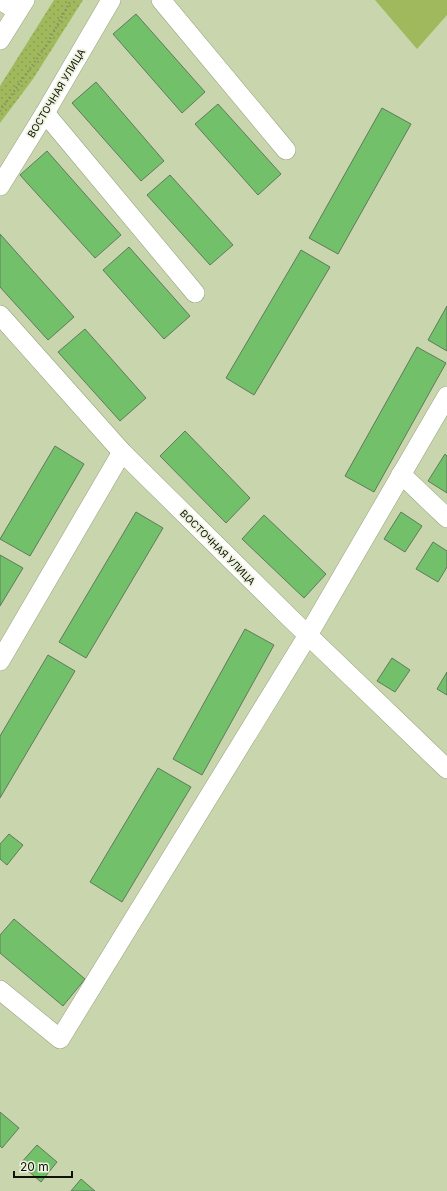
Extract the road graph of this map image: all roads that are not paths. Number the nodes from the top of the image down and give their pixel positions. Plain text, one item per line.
1 (0, 0) edge
2 (111, 0) edge
3 (161, 0) edge
4 (21, 6) edge
5 (0, 40) edge
6 (44, 113) junction
7 (286, 150) dead end
8 (0, 186) edge
9 (195, 293) dead end
10 (0, 315) edge
11 (447, 396) edge
12 (122, 452) junction
13 (401, 474) junction
14 (447, 518) edge
15 (308, 635) junction
16 (0, 661) edge
17 (447, 769) edge
18 (0, 990) edge

1 - 4 street
2 - 6 street, ВОСТОЧНАЯ УЛИЦА
3 - 7 street
4 - 5 street
6 - 8 street, ВОСТОЧНАЯ УЛИЦА
6 - 9 street
10 - 12 street, ВОСТОЧНАЯ УЛИЦА
11 - 13 street
12 - 15 street, ВОСТОЧНАЯ УЛИЦА
12 - 16 street
13 - 14 street
13 - 15 street
15 - 17 street, ВОСТОЧНАЯ УЛИЦА
15 - 18 street

